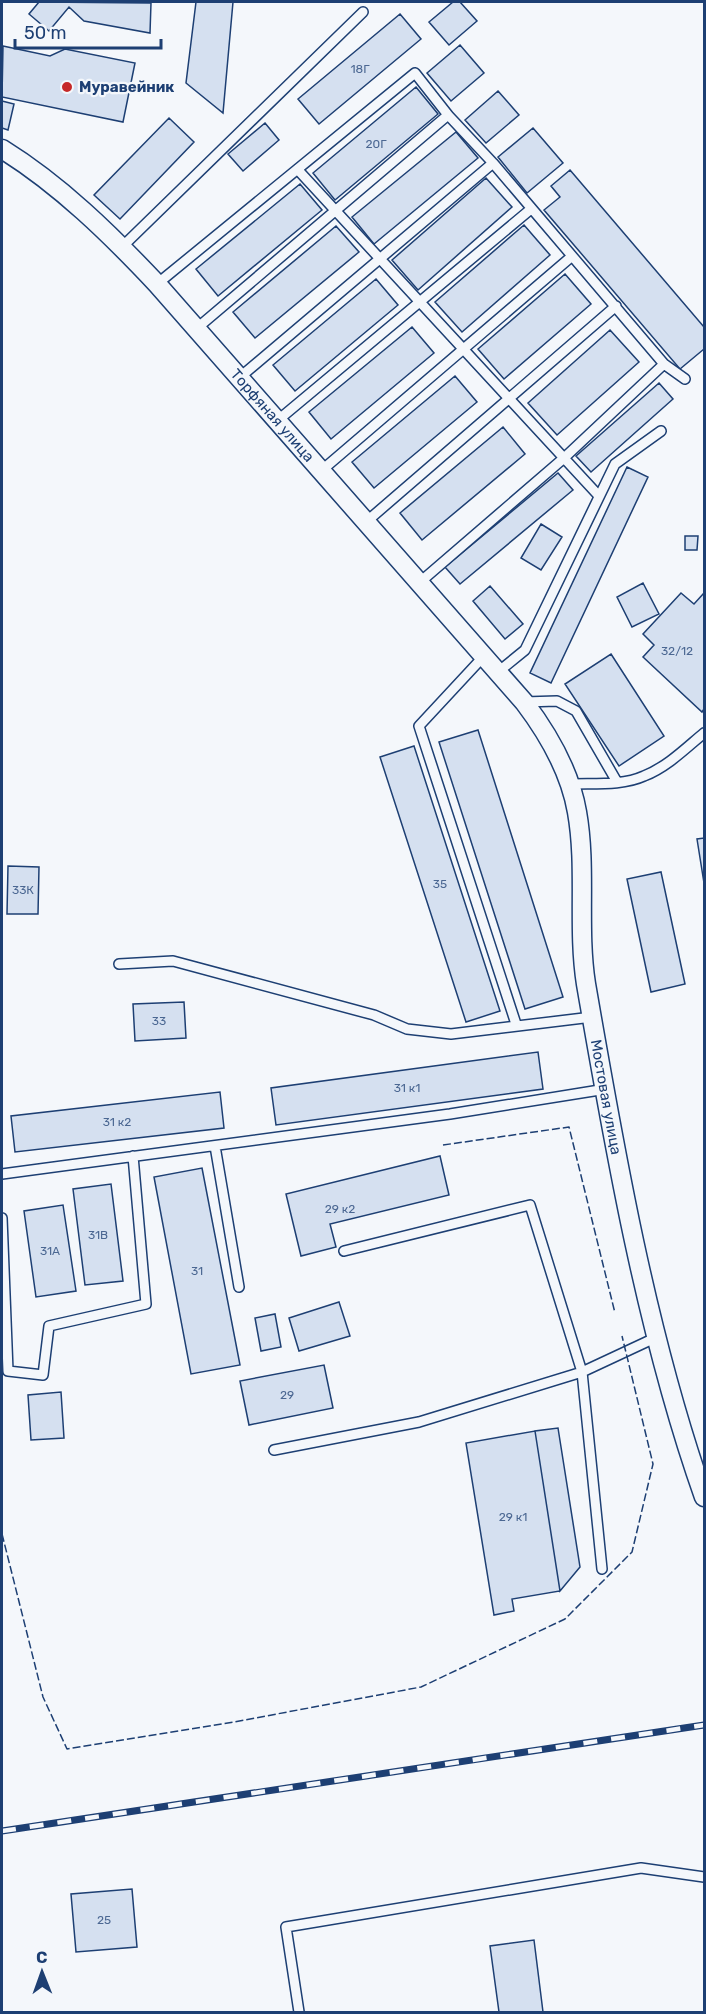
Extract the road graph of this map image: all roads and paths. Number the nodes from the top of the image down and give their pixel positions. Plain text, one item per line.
1 (363, 12) dead end
2 (448, 115) junction
3 (2, 149) edge
4 (493, 163) junction
5 (298, 170) junction
6 (531, 209) junction
7 (336, 211) junction
8 (122, 247) junction
9 (571, 257) junction
10 (380, 259) junction
11 (157, 284) junction
12 (419, 301) junction
13 (616, 306) junction
14 (196, 329) junction
15 (464, 350) junction
16 (664, 364) junction
17 (239, 378) junction
18 (685, 379) dead end
19 (509, 398) junction
20 (277, 421) junction
21 (661, 431) dead end
22 (564, 458) junction
23 (321, 471) junction
24 (599, 496) junction
25 (366, 522) junction
26 (419, 583) junction
27 (484, 656) junction
28 (498, 672) junction
29 (524, 702) junction
30 (705, 733) edge
31 (617, 782) junction
32 (570, 784) junction
33 (119, 964) dead end
34 (592, 1017) junction
35 (516, 1024) junction
36 (606, 1089) junction
37 (215, 1146) junction
38 (133, 1156) junction
39 (2, 1174) edge
40 (2, 1218) edge
41 (344, 1251) dead end
42 (239, 1287) dead end
43 (657, 1337) junction
44 (582, 1372) junction
45 (273, 1450) dead end
46 (705, 1497) edge
47 (602, 1569) dead end
48 (705, 1877) edge
49 (299, 2013) edge

1 - 8 lane
2 - 4 lane
2 - 5 lane
2 - 7 lane
3 - 8 street, Торфяная улица
4 - 6 lane
4 - 10 lane
5 - 7 lane
5 - 11 lane
6 - 9 lane
6 - 12 lane
7 - 10 lane
7 - 14 lane
8 - 11 street, Торфяная улица
9 - 13 lane
9 - 15 lane
10 - 12 lane
10 - 17 lane
11 - 14 street, Торфяная улица
12 - 15 lane
12 - 20 lane
13 - 16 lane
13 - 19 lane
14 - 17 street, Торфяная улица
15 - 19 lane
15 - 23 lane
16 - 18 lane
16 - 22 lane
17 - 20 street, Торфяная улица
19 - 22 lane
19 - 25 lane
20 - 23 street, Торфяная улица
21 - 24 lane
22 - 24 lane
22 - 26 lane
23 - 25 street, Торфяная улица
24 - 28 lane
25 - 26 street, Торфяная улица
26 - 27 street, Торфяная улица
27 - 28 street, Торфяная улица
27 - 35 lane
28 - 29 street, Торфяная улица
29 - 31 lane
29 - 32 street, Мостовая улица
30 - 31 lane
31 - 32 lane
32 - 34 street, Мостовая улица
33 - 35 lane
34 - 35 lane
34 - 36 street, Мостовая улица
36 - 37 lane
36 - 43 street, Мостовая улица
37 - 38 lane
37 - 42 lane
38 - 39 lane
38 - 40 lane
41 - 44 lane
43 - 44 lane
43 - 46 street, Мостовая улица
44 - 45 lane
44 - 47 lane
48 - 49 lane

